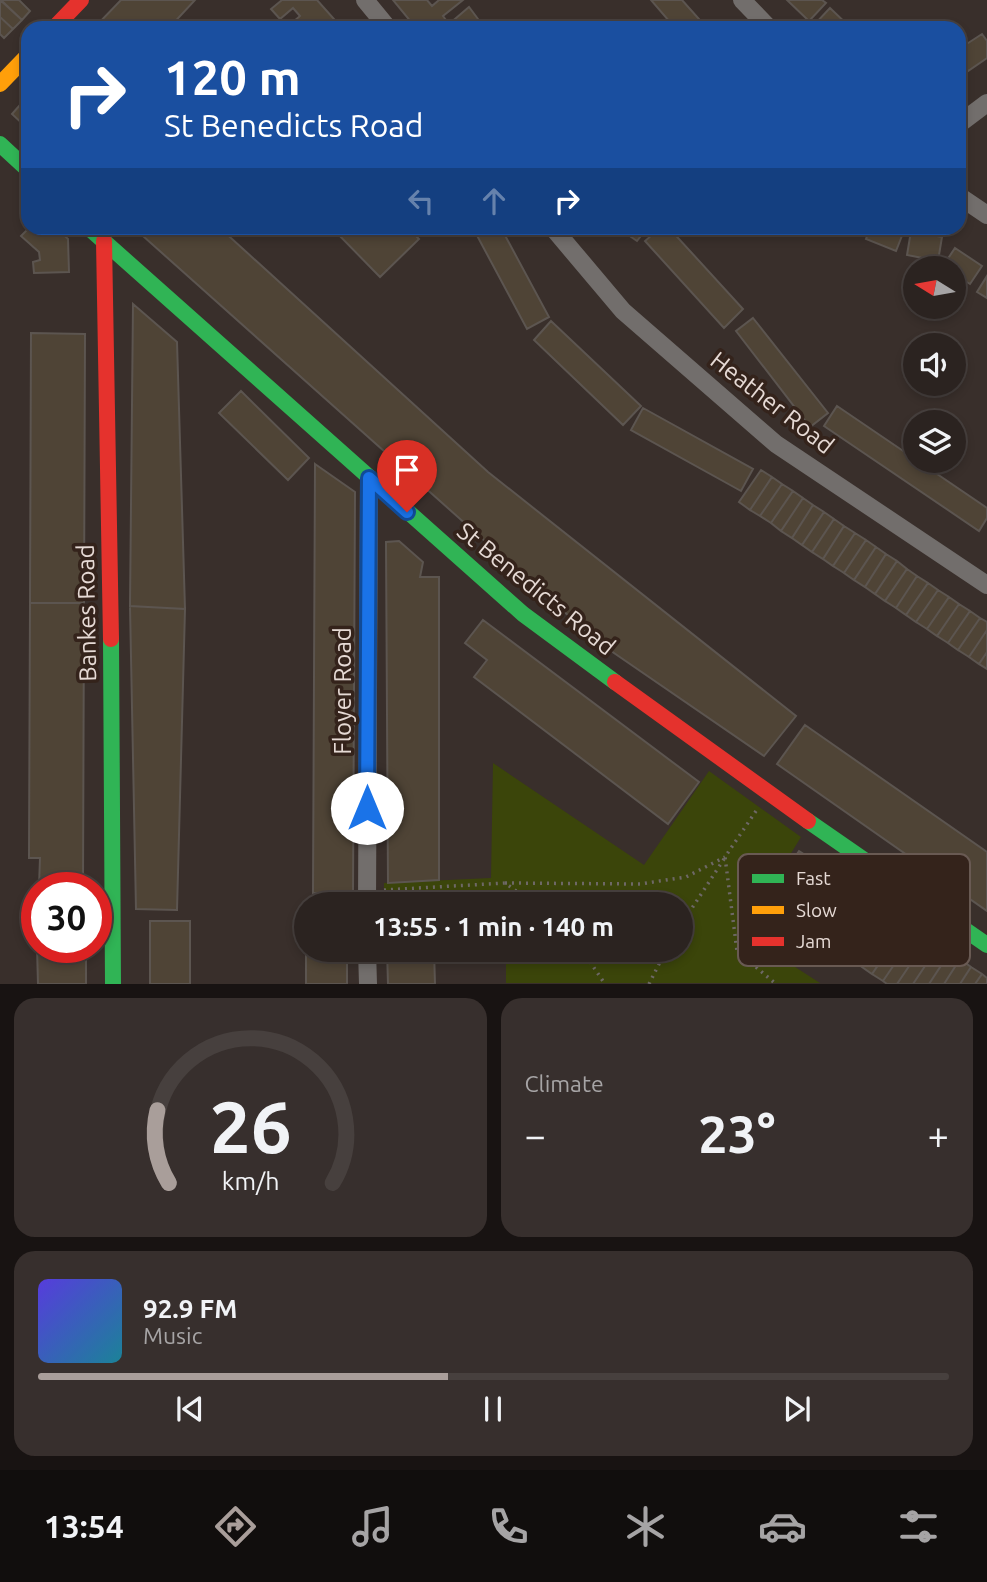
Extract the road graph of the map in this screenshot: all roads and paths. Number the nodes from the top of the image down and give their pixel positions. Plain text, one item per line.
1 (81, 0) edge
2 (365, 0) edge
3 (742, 0) edge
4 (61, 21) edge
5 (382, 21) edge
6 (762, 21) edge
7 (21, 62) edge
8 (0, 84) edge
9 (987, 103) edge
10 (966, 119) edge
11 (0, 145) edge
12 (21, 164) edge
13 (966, 201) edge
14 (987, 215) edge
15 (97, 235) edge
16 (559, 235) edge
17 (104, 241) junction
18 (369, 478) junction
19 (987, 585) edge
20 (768, 793) junction
21 (856, 854) edge
22 (725, 858) junction
23 (505, 883) junction
24 (367, 892) edge
25 (422, 892) edge
26 (518, 892) edge
27 (693, 907) edge
28 (970, 933) edge
29 (987, 945) edge
30 (738, 952) edge
31 (368, 962) edge
32 (590, 962) edge
33 (660, 962) edge
34 (755, 966) edge
35 (113, 984) edge
36 (368, 984) edge
37 (605, 984) edge
38 (649, 984) edge
39 (776, 984) edge

1 - 4 street
2 - 5 street
3 - 6 street
7 - 8 street
9 - 10 street
11 - 12 street
13 - 14 street
15 - 17 street, St Benedicts Road
16 - 19 street, Heather Road
17 - 18 street, St Benedicts Road
17 - 35 street, Bankes Road
18 - 20 street, St Benedicts Road
18 - 24 street, Floyer Road
20 - 21 street, St Benedicts Road
20 - 22 path
22 - 23 path
22 - 27 path
22 - 30 path
23 - 25 path
23 - 26 path
28 - 29 street, St Benedicts Road
31 - 36 street
32 - 37 path
33 - 38 path
34 - 39 path

